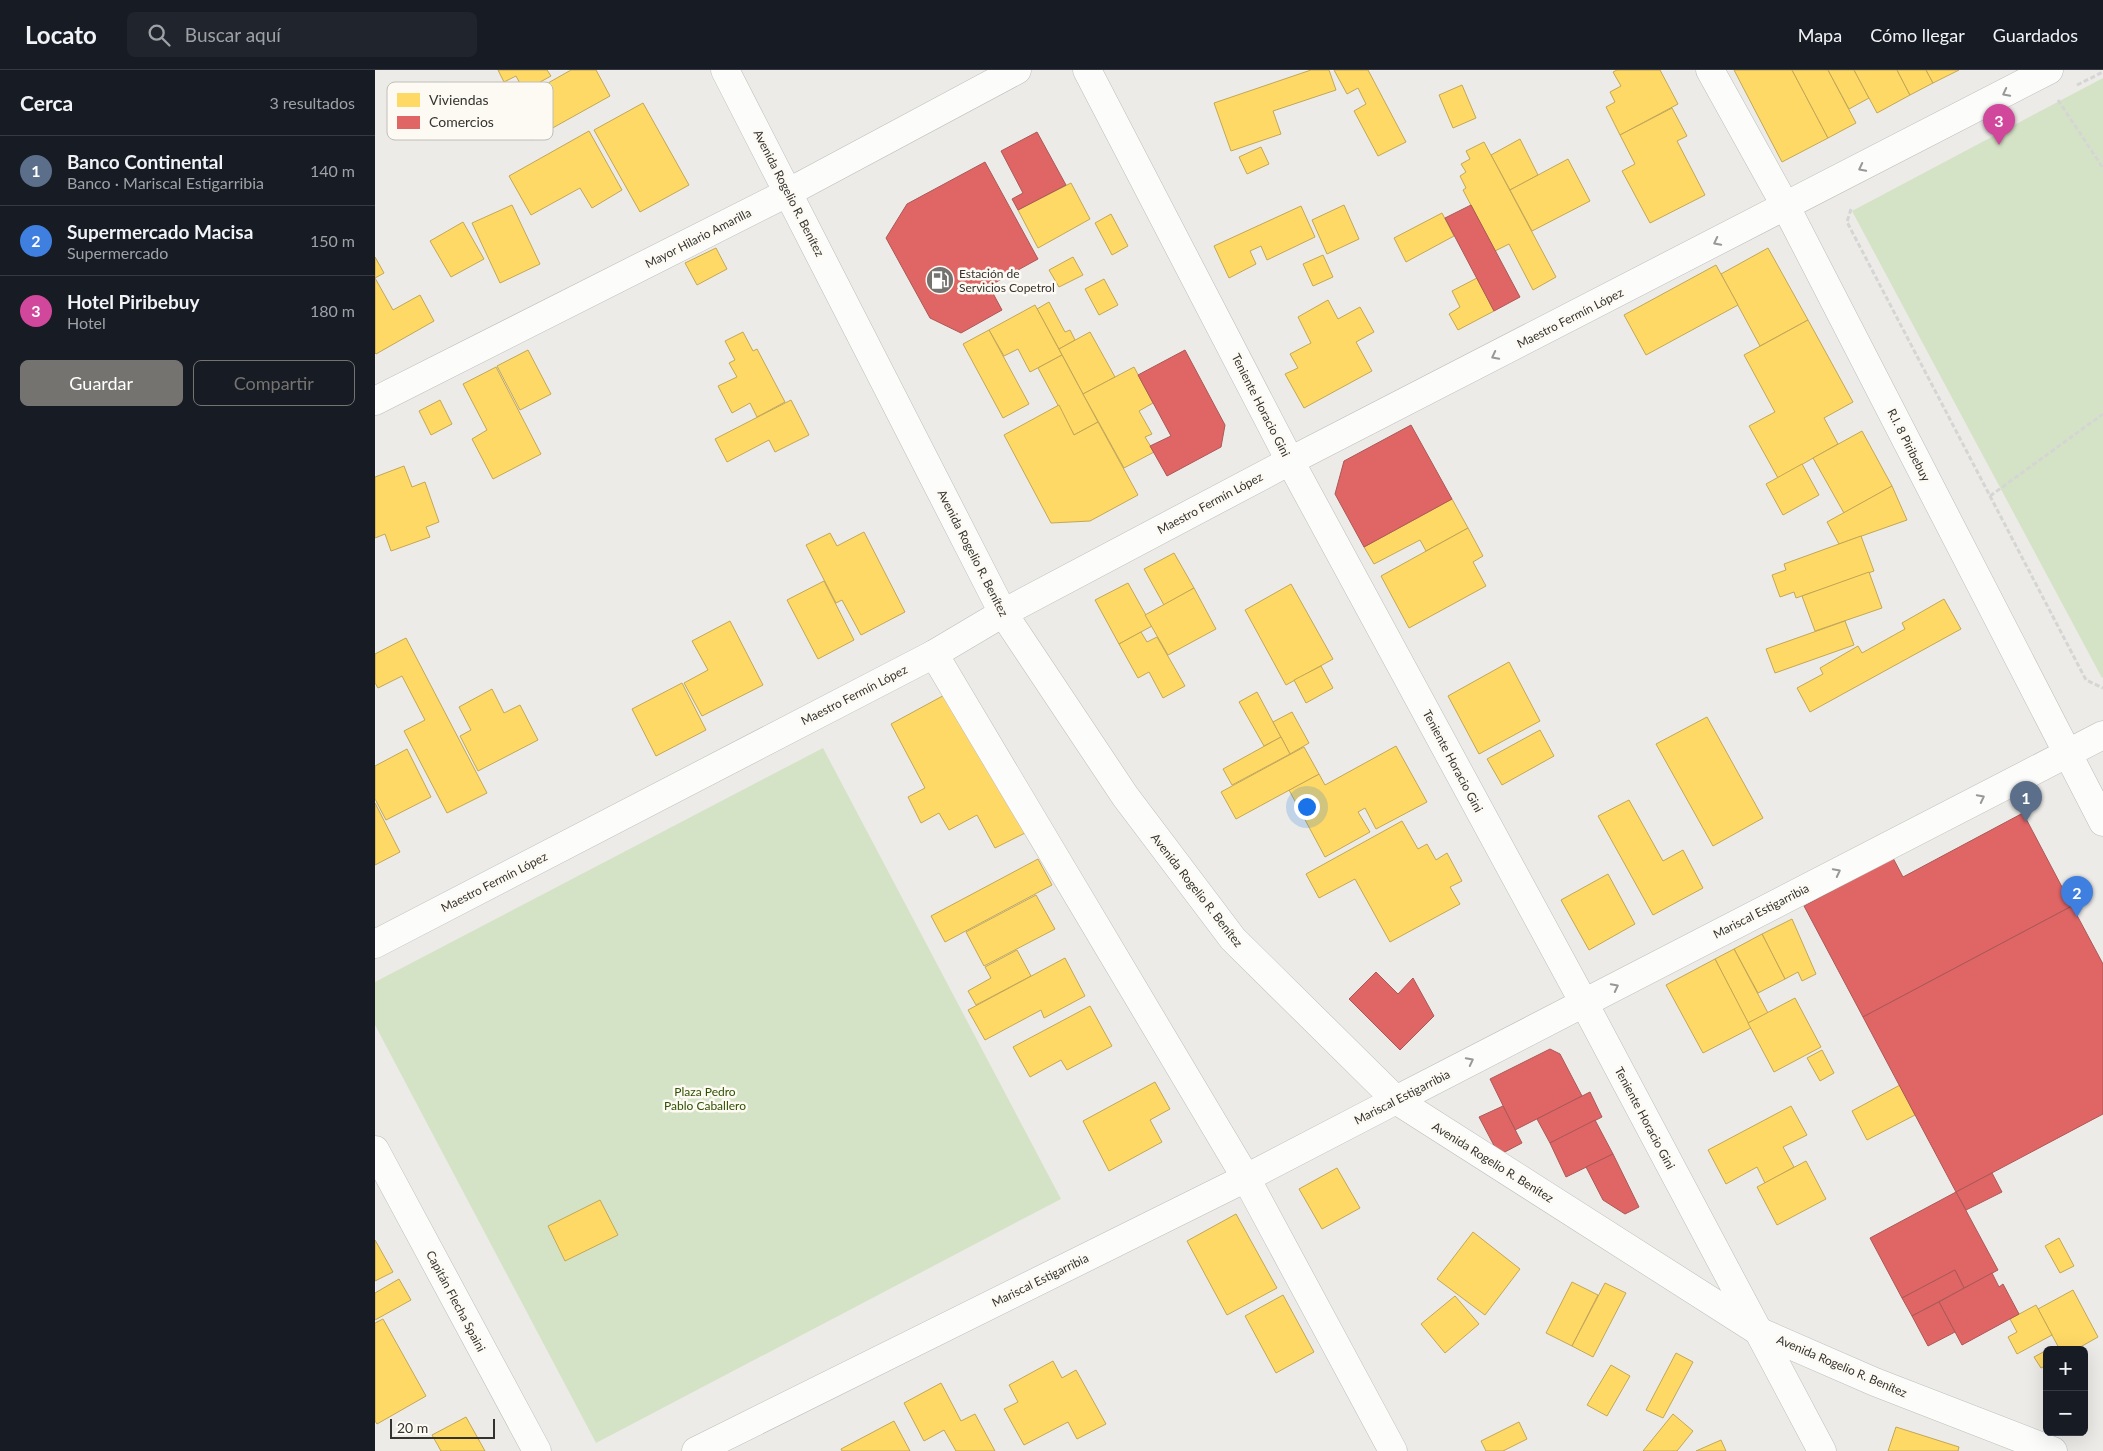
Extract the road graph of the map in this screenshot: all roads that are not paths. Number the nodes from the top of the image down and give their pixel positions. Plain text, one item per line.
1 (725, 70) edge
2 (1017, 70) edge
3 (1087, 70) edge
4 (1710, 70) edge
5 (2049, 70) edge
6 (789, 192) junction
7 (1786, 207) junction
8 (375, 401) edge
9 (1290, 461) junction
10 (1003, 612) junction
11 (934, 654) junction
12 (2103, 735) edge
13 (2068, 753) junction
14 (2103, 822) edge
15 (375, 944) edge
16 (1584, 1003) junction
17 (1396, 1100) junction
18 (375, 1150) edge
19 (1246, 1178) junction
20 (1758, 1330) junction
21 (537, 1451) edge
22 (696, 1451) edge
23 (1393, 1451) edge
24 (1822, 1451) edge
25 (2053, 1451) edge

1 - 6 street, Avenida Rogelio R. Benítez
2 - 6 street, Mayor Hilario Amarilla
3 - 9 street, Teniente Horacio Gini
4 - 7 street, R.I. 8 Piribebuy
5 -> 7 street, Maestro Fermín López
6 - 8 street, Mayor Hilario Amarilla
6 - 10 street, Avenida Rogelio R. Benítez
7 -> 9 street, Maestro Fermín López
7 - 13 street, R.I. 8 Piribebuy
9 - 10 street, Maestro Fermín López
9 - 16 street, Teniente Horacio Gini
10 - 11 street, Maestro Fermín López
10 - 17 street, Avenida Rogelio R. Benítez
11 - 15 street, Maestro Fermín López
11 - 19 street
12 - 13 street, Mariscal Estigarribia
13 - 14 street, R.I. 8 Piribebuy
16 -> 13 street, Mariscal Estigarribia
17 -> 16 street, Mariscal Estigarribia
16 - 20 street, Teniente Horacio Gini
17 - 19 street, Mariscal Estigarribia
17 - 20 street, Avenida Rogelio R. Benítez
18 - 21 street, Capitán Flecha Spaini
19 - 22 street, Mariscal Estigarribia
19 - 23 street
20 - 24 street, Teniente Horacio Gini
20 - 25 street, Avenida Rogelio R. Benítez

